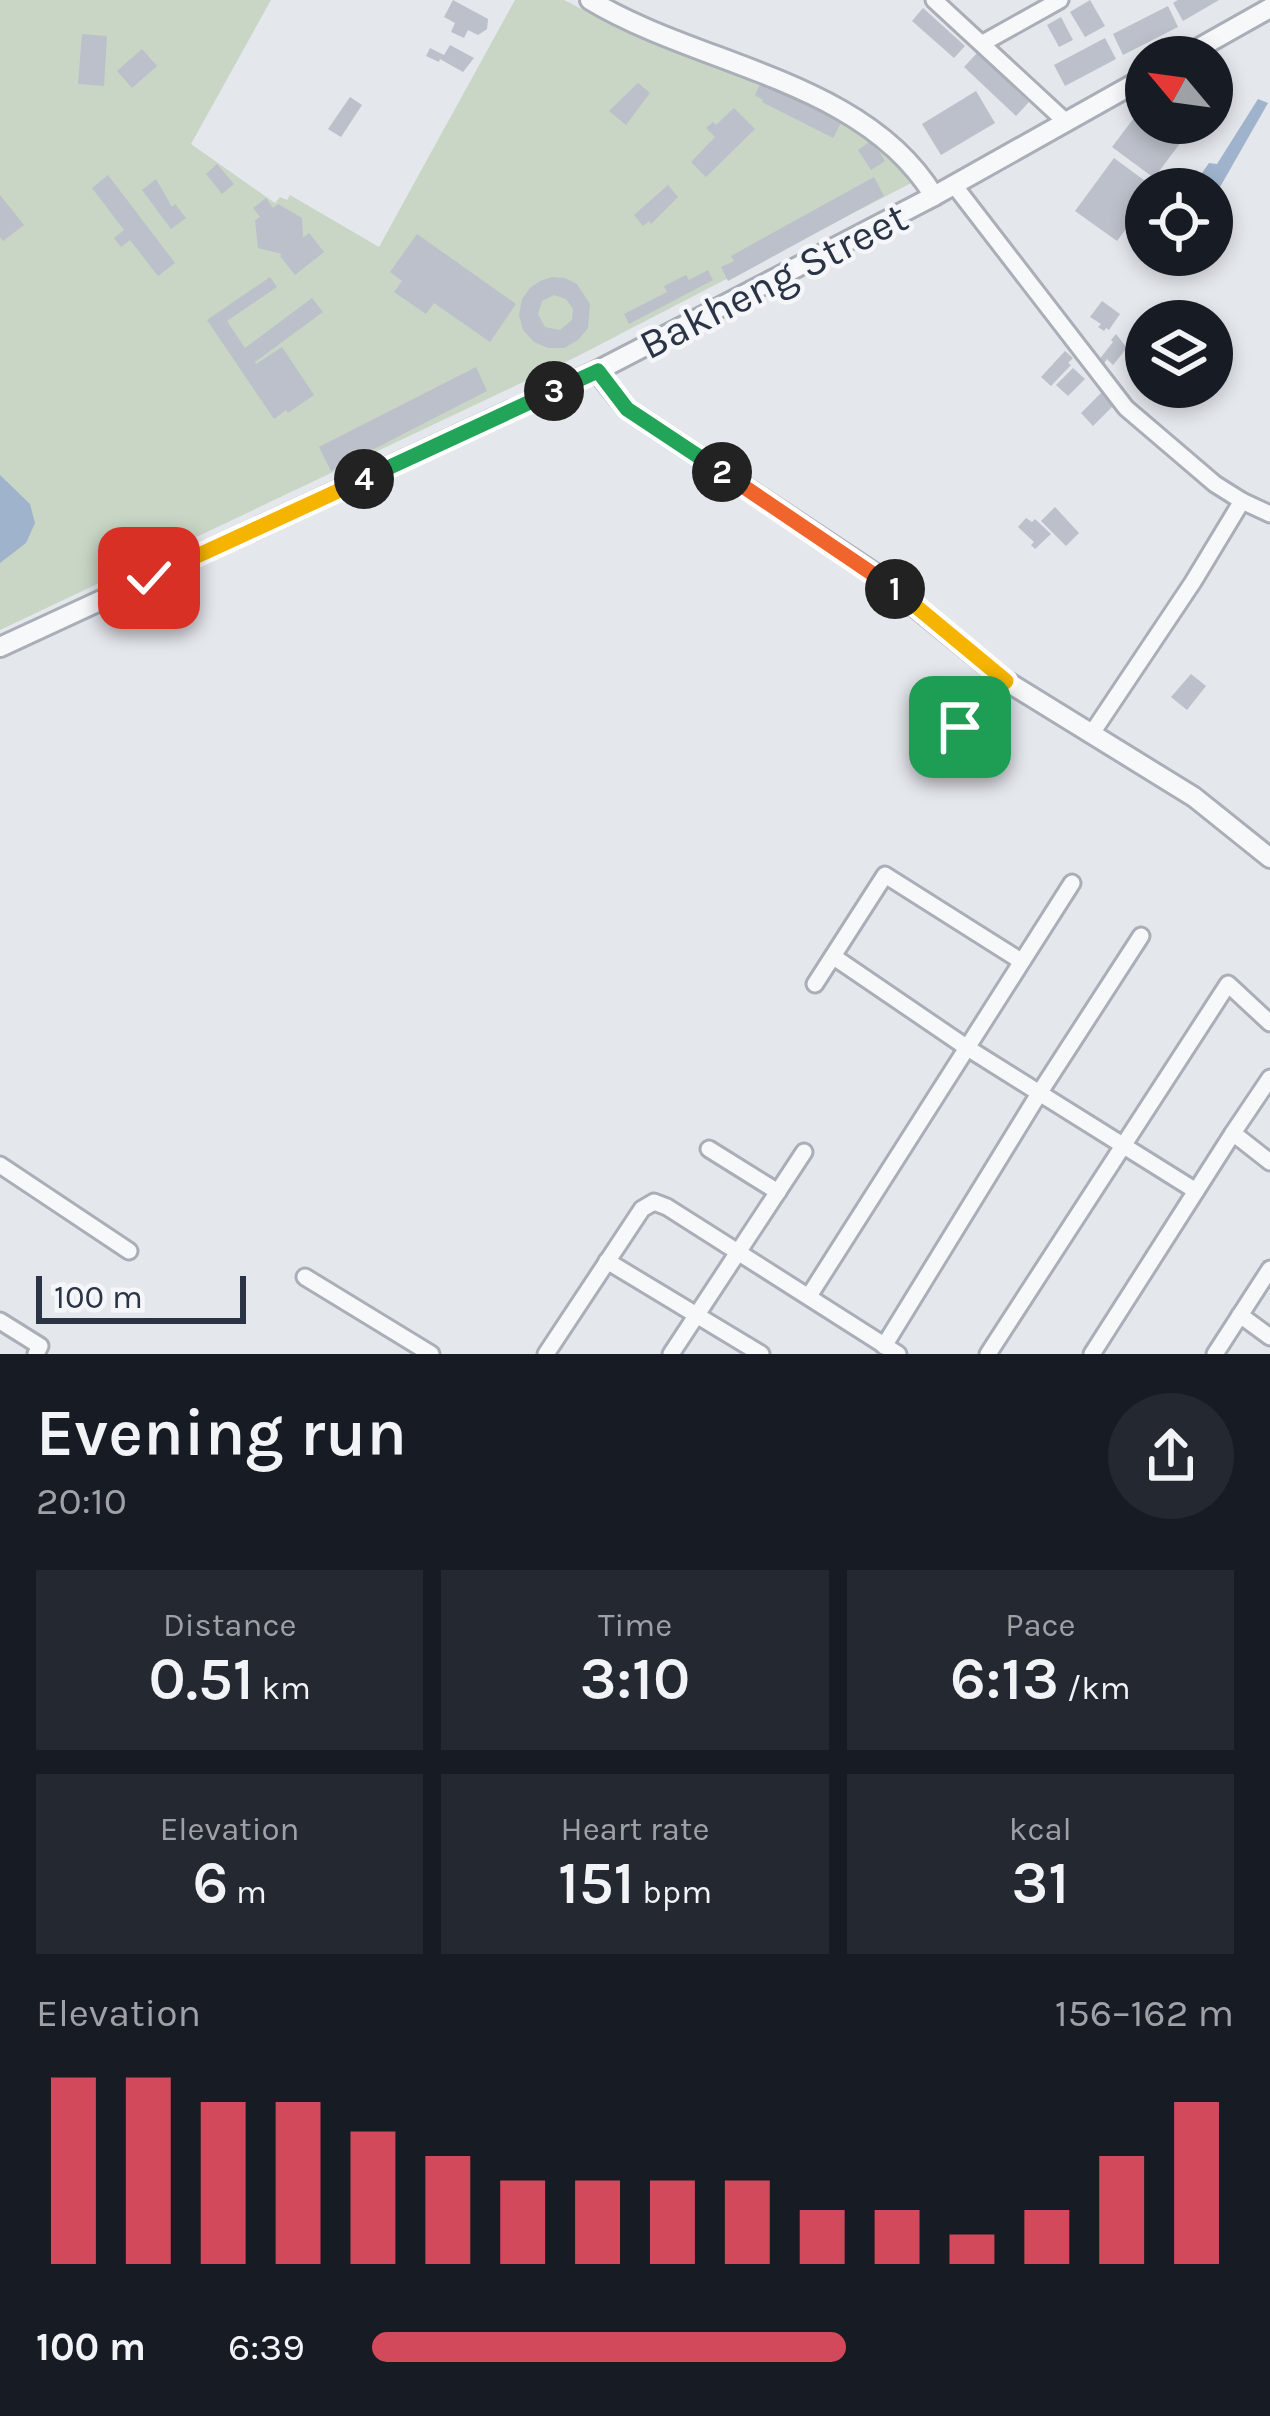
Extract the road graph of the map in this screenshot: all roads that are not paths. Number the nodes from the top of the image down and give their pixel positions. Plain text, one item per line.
1 (590, 0) edge
2 (934, 0) edge
3 (1060, 0) edge
4 (1270, 8) edge
5 (1220, 36) edge
6 (983, 44) junction
7 (1125, 89) edge
8 (1066, 122) junction
9 (954, 184) junction
10 (934, 196) junction
11 (598, 371) junction
12 (1242, 501) junction
13 (1270, 514) edge
14 (0, 647) edge
15 (1006, 681) junction
16 (960, 727) dead end
17 (1092, 734) junction
18 (1270, 858) edge
19 (1072, 883) dead end
20 (1141, 936) dead end
21 (834, 957) junction
22 (1021, 961) junction
23 (815, 984) dead end
24 (1270, 1023) edge
25 (966, 1047) junction
26 (1270, 1078) edge
27 (1040, 1092) junction
28 (1233, 1133) junction
29 (1123, 1143) junction
30 (709, 1149) dead end
31 (804, 1152) dead end
32 (1270, 1162) edge
33 (0, 1165) edge
34 (1196, 1190) junction
35 (778, 1192) junction
36 (129, 1251) dead end
37 (740, 1252) junction
38 (607, 1261) junction
39 (1270, 1269) edge
40 (305, 1277) dead end
41 (808, 1297) junction
42 (696, 1315) junction
43 (1240, 1315) junction
44 (0, 1321) edge
45 (1270, 1337) edge
46 (891, 1350) edge
47 (36, 1354) edge
48 (431, 1354) edge
49 (546, 1354) edge
50 (670, 1354) edge
51 (760, 1354) edge
52 (988, 1354) edge
53 (1091, 1354) edge
54 (1214, 1354) edge

1 - 10 street
2 - 6 street
3 - 6 street
4 - 5 street
6 - 8 street
7 - 8 street, Bakheng Street
8 - 9 street, Bakheng Street
9 - 10 street, Bakheng Street
9 - 12 street
10 - 11 street, Bakheng Street
11 - 14 street, Bakheng Street
11 - 15 street
12 - 13 street
12 - 17 street
15 - 16 street
15 - 17 street
17 - 18 street
19 - 22 street
20 - 27 street
21 - 22 street
21 - 23 street
21 - 25 street
22 - 25 street
24 - 29 street
25 - 27 street
25 - 41 street
26 - 28 street
27 - 29 street
27 - 46 street
28 - 32 street
28 - 34 street
29 - 34 street
29 - 52 street
30 - 35 street
31 - 35 street
33 - 36 street
34 - 53 street
35 - 37 street
37 - 38 street
37 - 41 street
37 - 42 street
38 - 42 street
38 - 49 street
39 - 43 street
40 - 48 street
41 - 46 street
42 - 50 street
42 - 51 street
43 - 45 street
43 - 54 street
44 - 47 street

